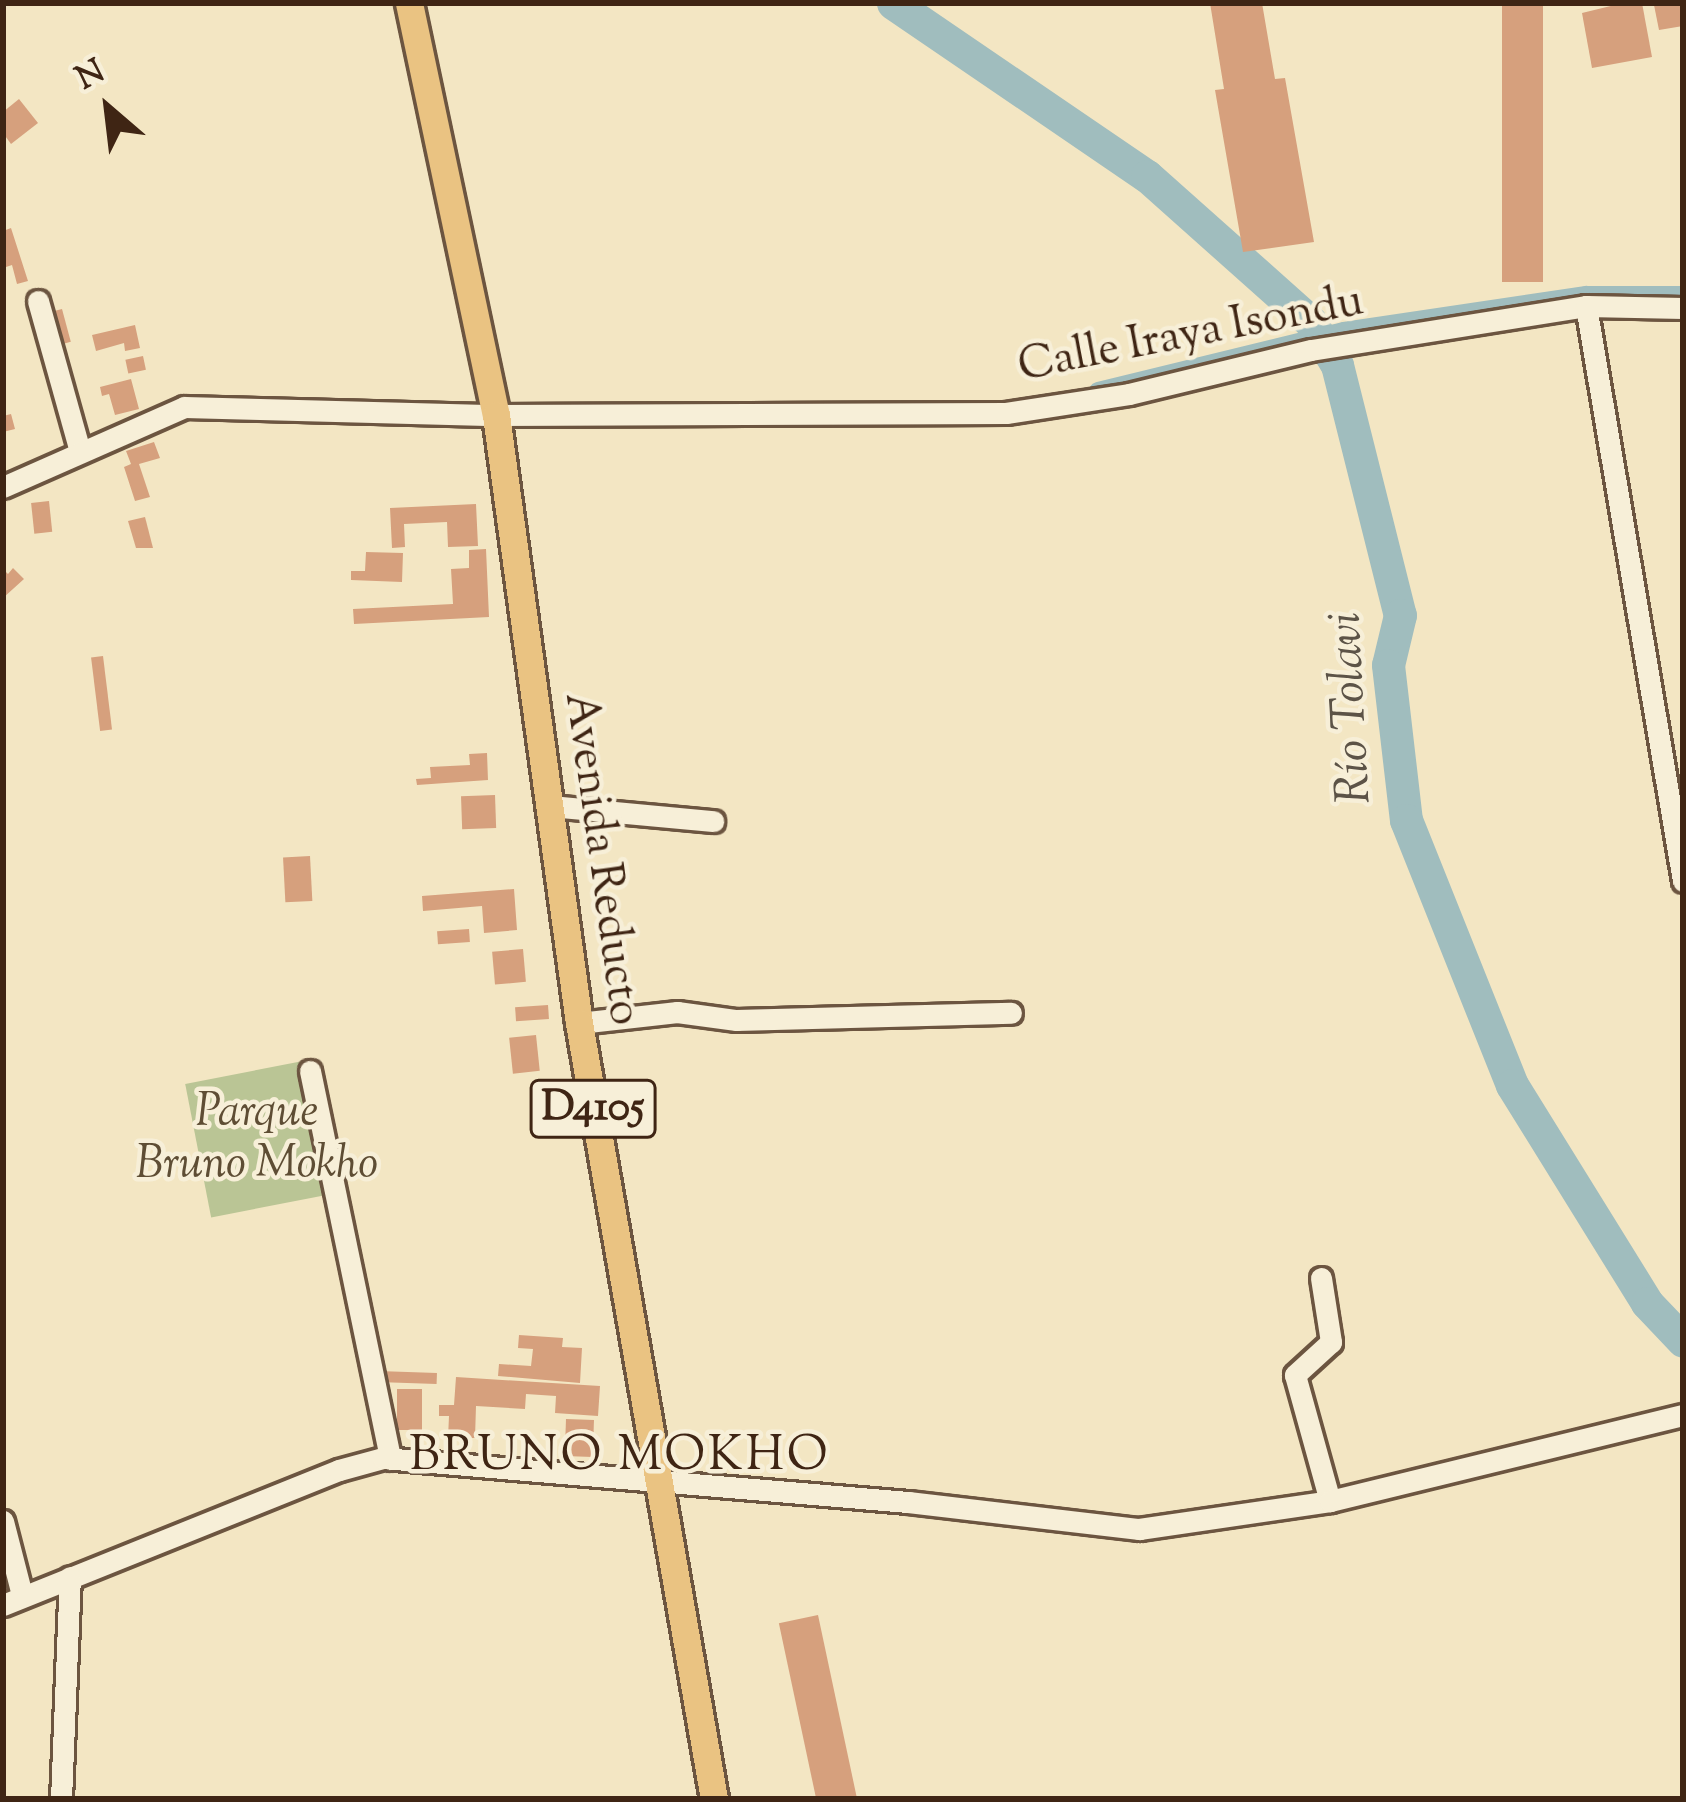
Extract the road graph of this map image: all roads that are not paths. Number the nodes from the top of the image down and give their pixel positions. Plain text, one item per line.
1 (409, 3) edge
2 (38, 301) dead end
3 (1586, 306) junction
4 (1683, 308) edge
5 (496, 416) junction
6 (80, 451) junction
7 (3, 487) edge
8 (550, 806) junction
9 (712, 821) dead end
10 (1683, 881) edge
11 (1011, 1013) dead end
12 (579, 1023) junction
13 (310, 1070) dead end
14 (1321, 1279) dead end
15 (1683, 1415) edge
16 (390, 1459) junction
17 (656, 1481) junction
18 (1330, 1501) junction
19 (3, 1521) edge
20 (70, 1577) junction
21 (13, 1600) edge
22 (61, 1799) edge
23 (714, 1799) edge

1 - 5 main road, Avenida Reducto / D4105
2 - 6 street
3 - 4 street, Calle Iraya Isondu
3 - 5 street, Calle Iraya Isondu
3 - 10 street
5 - 6 street, Calle Iraya Isondu
5 - 8 main road, Avenida Reducto / D4105
6 - 7 street, Calle Iraya Isondu
8 - 9 street
8 - 12 main road, Avenida Reducto / D4105
11 - 12 street
12 - 17 main road, Avenida Reducto / D4105
13 - 16 street
14 - 18 street
15 - 18 street
16 - 17 street
16 - 20 street
17 - 18 street
17 - 23 main road, Avenida Reducto / D4105
19 - 21 street
20 - 21 street
20 - 22 street

